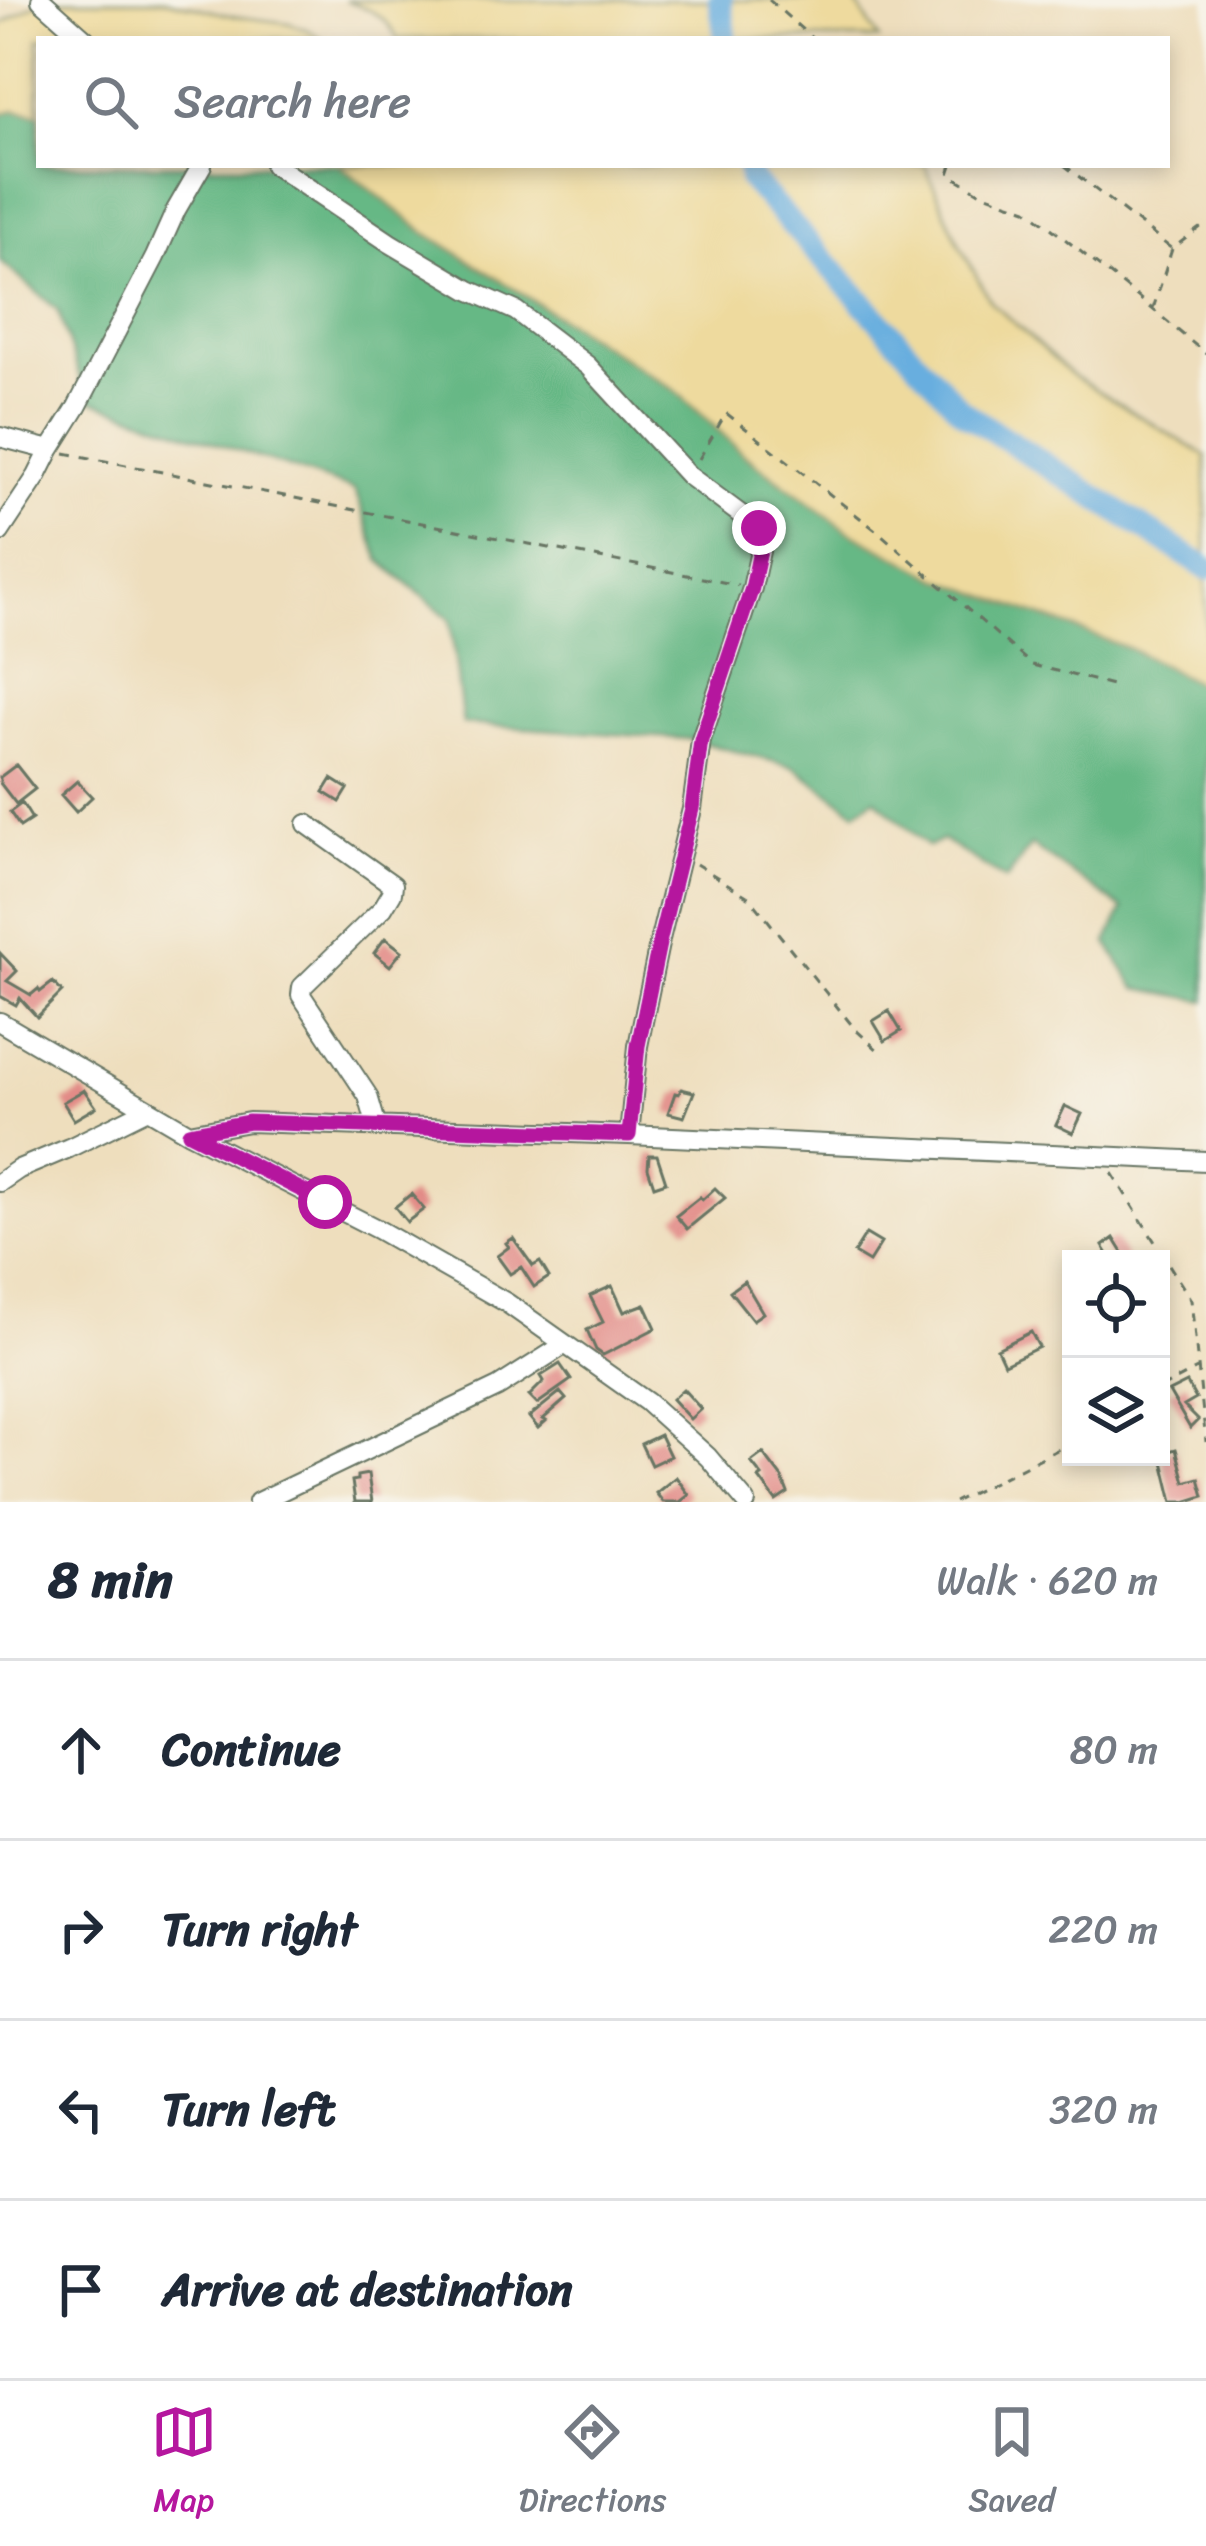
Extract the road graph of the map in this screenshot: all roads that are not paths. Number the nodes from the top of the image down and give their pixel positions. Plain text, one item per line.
1 (41, 0) edge
2 (82, 36) edge
3 (200, 168) edge
4 (278, 168) edge
5 (0, 436) edge
6 (50, 449) junction
7 (0, 532) edge
8 (307, 824) dead end
9 (0, 1022) edge
10 (148, 1109) junction
11 (377, 1127) junction
12 (189, 1133) junction
13 (629, 1135) junction
14 (1206, 1161) edge
15 (0, 1182) edge
16 (564, 1345) junction
17 (258, 1502) edge
18 (746, 1502) edge

1 - 2 street
3 - 6 street
4 - 13 street
5 - 6 street
6 - 7 street
8 - 11 street
9 - 10 street
10 - 12 street
10 - 15 street
11 - 12 street
11 - 13 street
12 - 16 street
13 - 14 street
16 - 17 street
16 - 18 street

